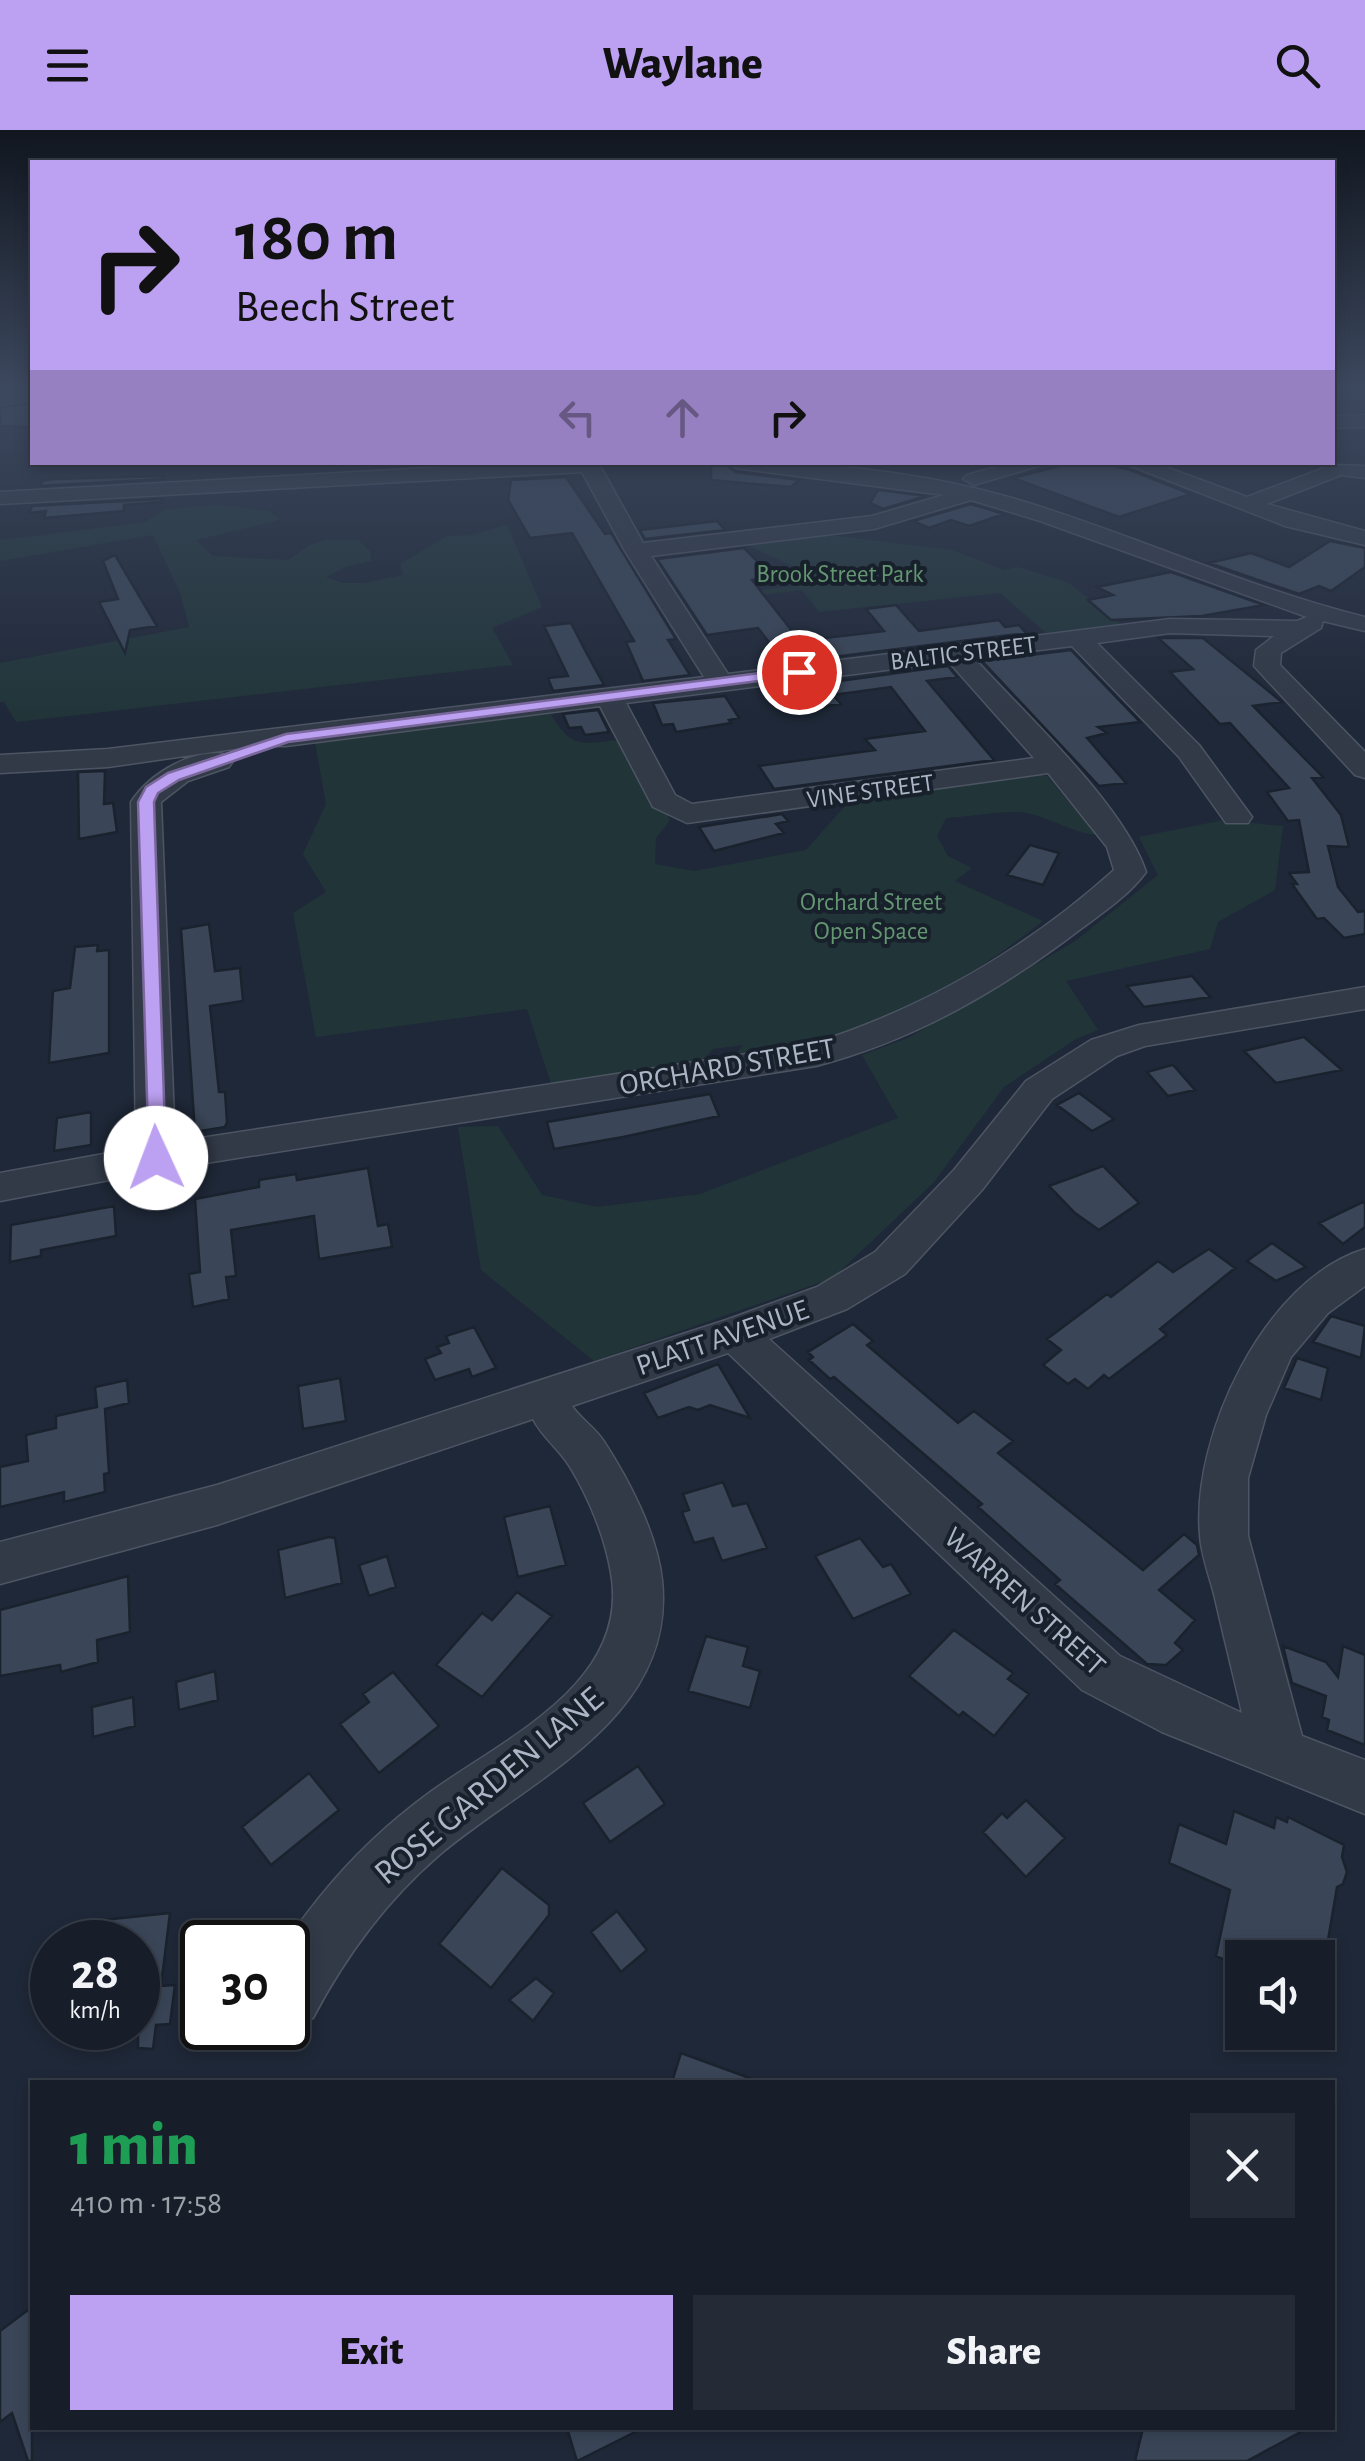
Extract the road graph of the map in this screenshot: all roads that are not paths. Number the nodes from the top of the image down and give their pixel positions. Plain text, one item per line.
1 (607, 500) edge
2 (934, 500) edge
3 (1004, 500) edge
4 (1234, 500) edge
5 (1260, 500) edge
6 (1246, 504) junction
7 (1365, 538) edge
8 (636, 551) junction
9 (1365, 604) edge
10 (1330, 616) junction
11 (1365, 624) edge
12 (1211, 626) junction
13 (1299, 628) junction
14 (1077, 637) junction
15 (956, 653) junction
16 (1267, 665) junction
17 (721, 682) junction
18 (609, 697) junction
19 (286, 738) junction
20 (0, 764) edge
21 (1053, 764) junction
22 (1365, 769) edge
23 (1236, 817) dead end
24 (1365, 998) edge
25 (156, 1158) junction
26 (0, 1187) edge
27 (1365, 1264) edge
28 (736, 1334) junction
29 (560, 1392) junction
30 (0, 1562) edge
31 (1279, 1753) junction
32 (1365, 1787) edge
33 (310, 1964) edge

1 - 8 street
2 - 8 street
3 - 10 street
4 - 6 street
5 - 6 street
6 - 7 street
8 - 17 street
9 - 10 street
10 - 11 street
10 - 13 street
12 - 13 street, BALTIC STREET
12 - 14 street, BALTIC STREET
12 - 16 street
13 - 16 street
14 - 15 street, BALTIC STREET
14 - 23 street
15 - 17 street, BALTIC STREET
15 - 21 street, ORCHARD STREET
16 - 22 street
17 - 18 street, BALTIC STREET
18 - 19 street, BALTIC STREET
18 - 21 street, VINE STREET
19 - 20 street, BALTIC STREET
19 - 25 street
21 - 25 street, ORCHARD STREET
24 - 28 street, PLATT AVENUE
25 - 26 street, ORCHARD STREET
27 - 31 street
28 - 29 street, PLATT AVENUE
28 - 31 street, WARREN STREET
29 - 30 street, PLATT AVENUE
29 - 33 street, ROSE GARDEN LANE
31 - 32 street, WARREN STREET

